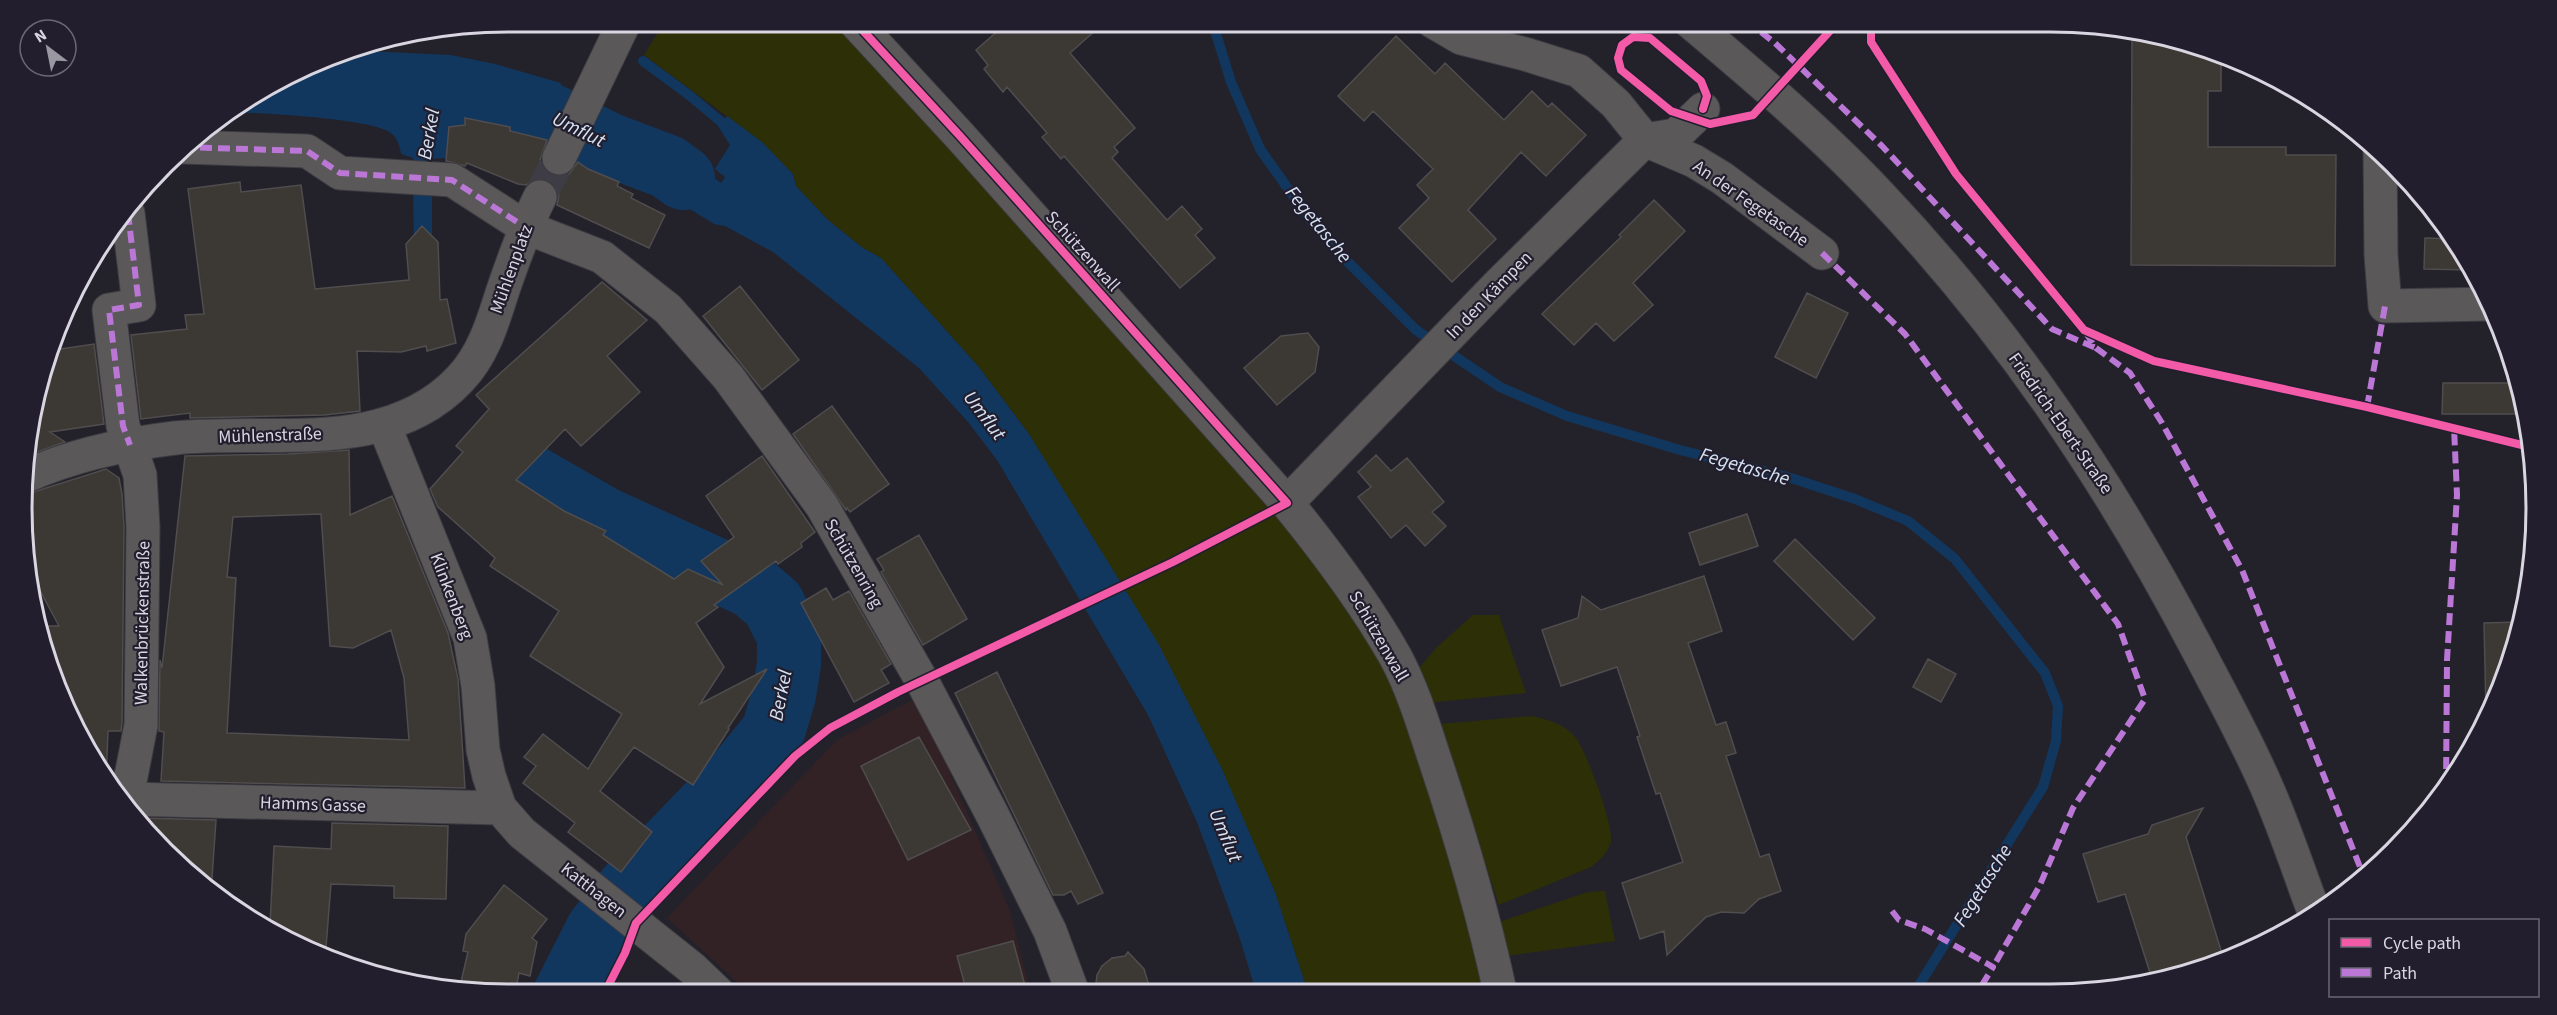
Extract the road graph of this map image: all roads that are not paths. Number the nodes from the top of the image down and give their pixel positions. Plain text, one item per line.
1 (620, 32) edge
2 (864, 32) edge
3 (1451, 32) edge
4 (1702, 32) edge
5 (1703, 109) dead end
6 (1645, 140) junction
7 (197, 147) edge
8 (559, 158) tunnel mouth
9 (2380, 166) edge
10 (540, 197) tunnel mouth
11 (129, 220) edge
12 (525, 227) junction
13 (1822, 253) dead end
14 (2479, 304) edge
15 (485, 343) joint
16 (384, 425) junction
17 (130, 445) junction
18 (33, 473) edge
19 (1287, 503) junction
20 (127, 793) edge
21 (133, 800) edge
22 (500, 808) junction
23 (2311, 905) edge
24 (709, 984) edge
25 (1070, 984) edge
26 (1498, 984) edge

1 - 8 street
2 - 19 street, Schützenwall
3 - 6 street, An der Fegetasche
4 - 23 street, Friedrich-Ebert-Straße
5 - 6 street
6 - 13 street, An der Fegetasche
6 - 19 street, In den Kämpen
7 - 12 street, Schützenring
9 - 14 street
10 - 12 street, Mühlenplatz
11 - 17 street, Walkenbrückenstraße
12 - 15 street, Mühlenplatz
12 - 25 street, Schützenring
15 - 16 street, Mühlenstraße
16 - 17 street, Mühlenstraße
16 - 22 street, Klinkenberg
17 - 18 street, Mühlenstraße
17 - 20 street, Walkenbrückenstraße
19 - 26 street, Schützenwall
21 - 22 street, Hamms Gasse
22 - 24 street, Katthagen

